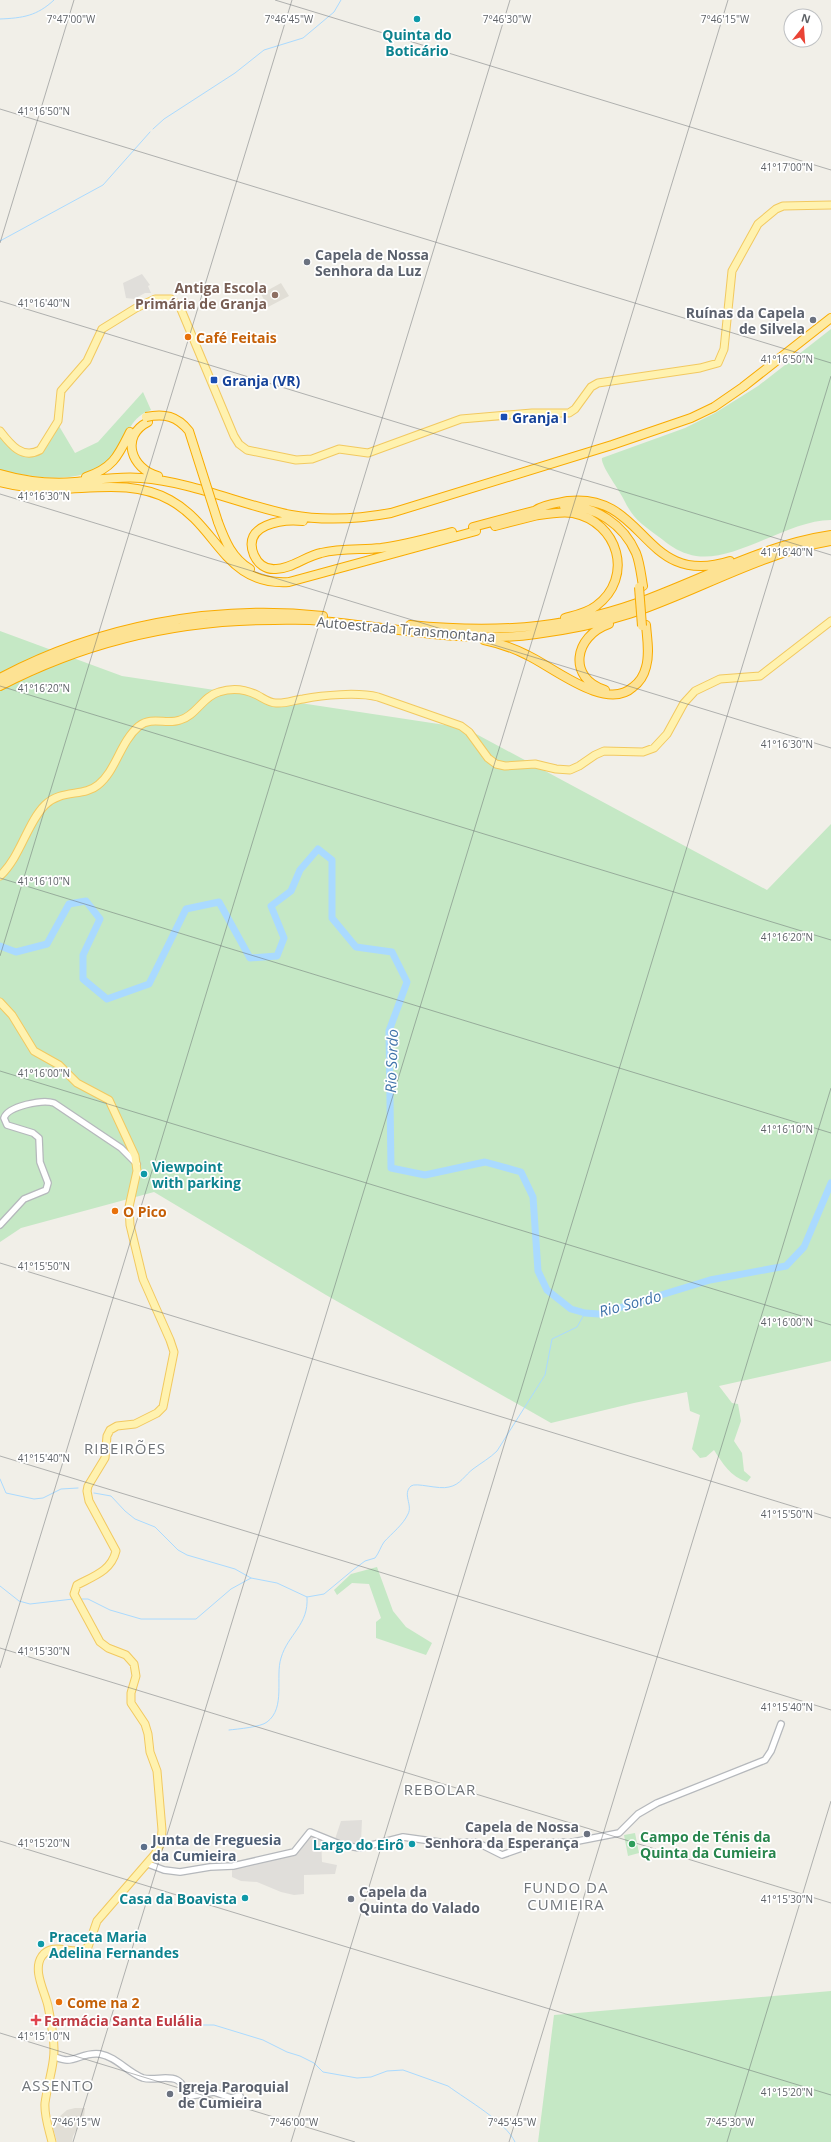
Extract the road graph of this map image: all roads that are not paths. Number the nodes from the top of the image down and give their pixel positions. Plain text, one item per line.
1 (831, 205) edge
2 (831, 318) edge
3 (831, 322) edge
4 (147, 419) junction
5 (0, 431) edge
6 (0, 474) edge
7 (0, 480) edge
8 (54, 482) junction
9 (446, 501) junction
10 (246, 503) junction
11 (534, 513) junction
12 (216, 521) junction
13 (474, 529) junction
14 (831, 535) edge
15 (416, 541) junction
16 (831, 541) edge
17 (758, 555) junction
18 (241, 569) junction
19 (629, 614) junction
20 (831, 621) edge
21 (644, 625) junction
22 (502, 630) junction
23 (440, 634) junction
24 (0, 678) edge
25 (0, 686) edge
26 (0, 876) edge
27 (0, 1002) edge
28 (128, 1140) junction
29 (116, 1144) junction
30 (137, 1164) junction
31 (0, 1225) edge
32 (781, 1724) dead end
33 (148, 1864) junction
34 (55, 2057) junction
35 (240, 2096) dead end
36 (52, 2142) edge

1 - 5 main road
2 - 10 highway
3 - 9 highway
4 - 8 highway
4 - 10 highway
4 - 12 highway, bridge
6 - 8 highway
7 - 9 highway
7 - 18 highway
8 - 10 highway
9 - 15 highway
11 - 13 highway
11 - 17 highway
11 - 21 highway, bridge
11 - 22 highway
12 - 15 highway
12 - 18 highway
13 - 15 highway
13 - 18 highway
14 - 17 highway, Autoestrada Transmontana
16 - 19 highway, Autoestrada Transmontana
17 - 22 highway, Autoestrada Transmontana
19 - 21 highway
19 - 23 highway, Autoestrada Transmontana
20 - 26 main road
21 - 23 highway
22 - 24 highway, Autoestrada Transmontana
23 - 25 highway, Autoestrada Transmontana
27 - 28 main road
28 - 29 street
28 - 30 main road
29 - 30 street
29 - 31 street
30 - 33 main road
32 - 33 street
33 - 34 main road
34 - 35 street
34 - 36 main road

